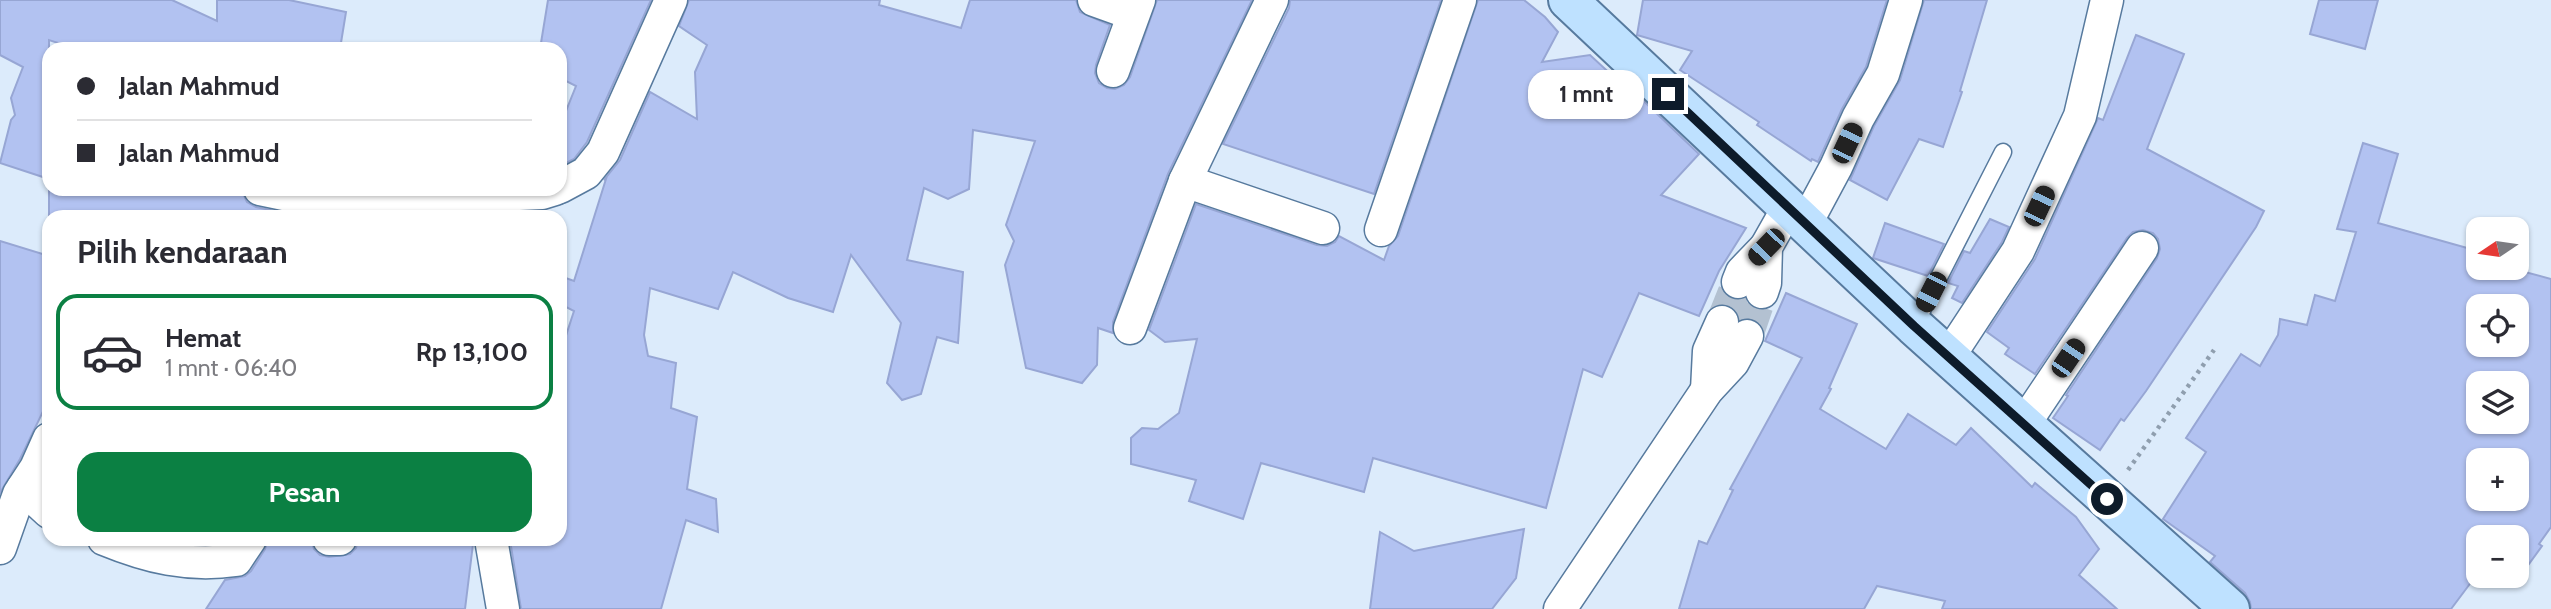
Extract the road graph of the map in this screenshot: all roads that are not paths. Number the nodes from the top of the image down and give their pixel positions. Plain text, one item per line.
1 (671, 0) edge
2 (1094, 0) edge
3 (1272, 0) edge
4 (1460, 0) edge
5 (1568, 0) edge
6 (1906, 0) edge
7 (2107, 0) edge
8 (1136, 7) edge
9 (1114, 71) dead end
10 (2003, 152) dead end
11 (1185, 181) junction
12 (567, 185) edge
13 (294, 196) edge
14 (548, 197) edge
15 (1797, 215) junction
16 (1323, 228) dead end
17 (1381, 230) dead end
18 (2142, 248) dead end
19 (1750, 287) tunnel mouth
20 (1914, 326) junction
21 (1130, 328) dead end
22 (1735, 329) tunnel mouth
23 (1948, 356) junction
24 (2024, 425) junction
25 (42, 455) edge
26 (23, 488) junction
27 (42, 506) edge
28 (122, 546) edge
29 (245, 546) edge
30 (492, 546) edge
31 (0, 548) edge
32 (503, 609) edge
33 (1561, 609) edge
34 (2230, 609) edge

1 - 12 street
2 - 8 street
3 - 11 street
4 - 17 street
5 - 15 street
6 - 15 street
7 - 23 street
8 - 9 street
10 - 20 lane
11 - 16 street
11 - 21 street
13 - 14 street
15 - 19 street
15 - 20 street
18 - 24 street
20 - 23 street
22 - 33 street
23 - 24 street
24 - 34 street
25 - 26 street
26 - 27 street
26 - 31 street
28 - 29 street
30 - 32 street

